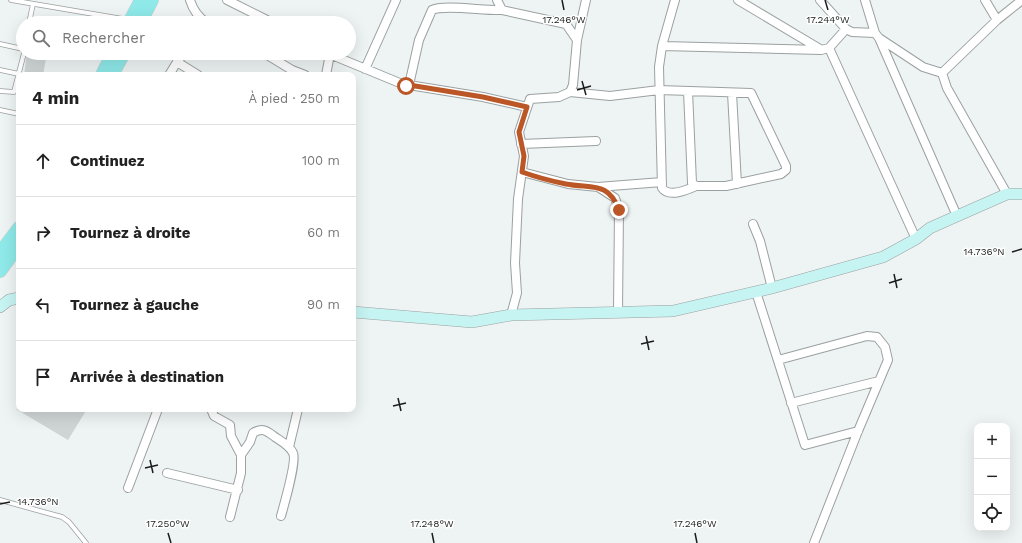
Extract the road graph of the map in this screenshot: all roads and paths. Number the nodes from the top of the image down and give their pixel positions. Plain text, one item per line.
1 (11, 0) edge
2 (141, 0) edge
3 (152, 0) edge
4 (190, 0) edge
5 (227, 0) edge
6 (396, 0) edge
7 (497, 0) edge
8 (586, 0) edge
9 (675, 0) edge
10 (738, 0) edge
11 (820, 0) edge
12 (865, 0) edge
13 (985, 0) edge
14 (1022, 0) edge
15 (33, 4) junction
16 (502, 10) junction
17 (31, 16) edge
18 (100, 16) edge
19 (135, 16) edge
20 (138, 16) edge
21 (198, 16) edge
22 (260, 16) edge
23 (997, 20) junction
24 (846, 29) junction
25 (877, 36) junction
26 (577, 40) junction
27 (0, 44) edge
28 (662, 46) junction
29 (16, 47) edge
30 (825, 49) junction
31 (22, 60) edge
32 (110, 60) edge
33 (120, 60) edge
34 (274, 60) edge
35 (327, 60) edge
36 (343, 60) edge
37 (177, 62) joint
38 (365, 69) junction
39 (0, 70) edge
40 (19, 72) edge
41 (104, 72) edge
42 (114, 72) edge
43 (171, 72) edge
44 (193, 72) edge
45 (290, 72) edge
46 (326, 72) edge
47 (16, 73) edge
48 (942, 73) junction
49 (16, 85) edge
50 (409, 85) junction
51 (659, 90) junction
52 (0, 91) edge
53 (688, 91) junction
54 (570, 92) junction
55 (732, 93) junction
56 (527, 107) junction
57 (0, 110) edge
58 (16, 113) edge
59 (596, 141) dead end
60 (521, 144) junction
61 (522, 172) junction
62 (662, 182) junction
63 (737, 184) junction
64 (598, 186) junction
65 (696, 186) junction
66 (1007, 194) junction
67 (1022, 194) edge
68 (956, 216) junction
69 (753, 224) dead end
70 (16, 232) edge
71 (916, 239) junction
72 (16, 250) edge
73 (0, 253) edge
74 (0, 271) edge
75 (772, 288) junction
76 (756, 292) junction
77 (16, 299) edge
78 (0, 307) edge
79 (356, 312) edge
80 (618, 312) junction
81 (511, 315) junction
82 (778, 360) junction
83 (879, 381) junction
84 (791, 403) junction
85 (157, 412) edge
86 (212, 412) edge
87 (297, 412) edge
88 (858, 431) junction
89 (289, 447) junction
90 (241, 455) junction
91 (166, 473) dead end
92 (128, 488) dead end
93 (238, 490) junction
94 (0, 500) edge
95 (281, 516) dead end
96 (230, 517) dead end
97 (86, 543) edge
98 (814, 543) edge

1 - 15 lane
2 - 19 main road
3 - 20 main road
4 - 21 street
5 - 22 street
6 - 38 street
7 - 16 street
8 - 26 street
9 - 28 street
10 - 30 street
11 - 24 street
12 - 25 street
13 - 23 street
14 - 23 street
15 - 17 lane
15 - 18 lane
16 - 26 street
16 - 50 street
23 - 48 street
24 - 25 street
24 - 30 street
25 - 48 street
25 - 68 street
26 - 54 street
27 - 29 lane
28 - 30 street
28 - 51 street
30 - 71 street
31 - 40 lane
32 - 41 main road
33 - 42 main road
34 - 45 street
35 - 46 street
36 - 38 street
37 - 43 street
37 - 44 street
38 - 50 street
39 - 47 lane
48 - 66 street
49 - 52 lane
50 - 56 street
51 - 53 street
51 - 54 street
51 - 62 street
53 - 55 street
53 - 65 street
54 - 56 street
55 - 63 street
55 - 63 street
56 - 60 street
57 - 58 lane
59 - 60 street
60 - 61 street
61 - 64 street
61 - 81 street
62 - 64 street
62 - 65 street
63 - 65 street
64 - 80 street
66 - 67 street
66 - 68 street
68 - 71 street
69 - 75 street
70 - 73 main road
71 - 75 street
72 - 74 main road
75 - 76 street
76 - 80 street
76 - 82 street
77 - 78 street
79 - 81 street
80 - 81 street
82 - 83 street
82 - 84 street
83 - 84 street
83 - 88 street
84 - 88 street
85 - 92 street
86 - 90 street
87 - 89 street
88 - 98 street
89 - 90 street
89 - 95 street
90 - 93 street
91 - 93 street
93 - 96 street
94 - 97 lane

